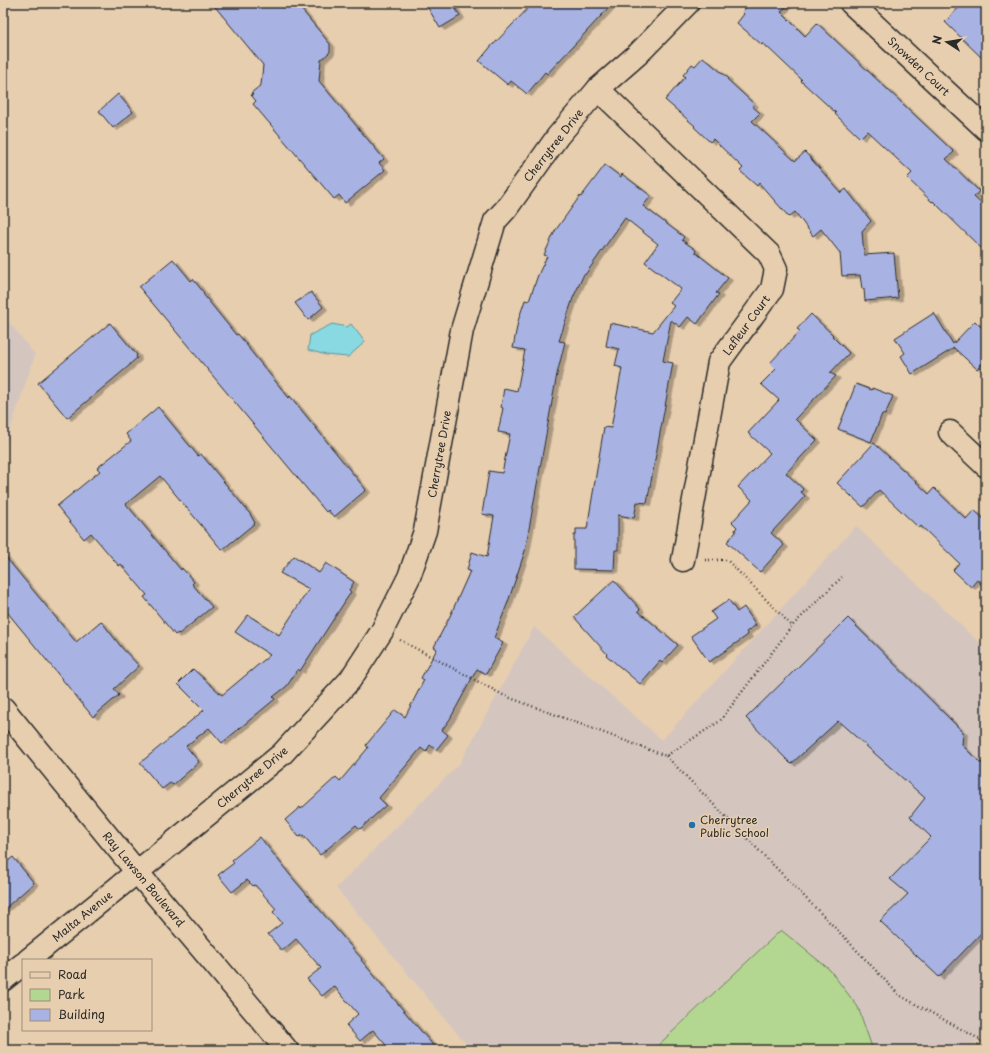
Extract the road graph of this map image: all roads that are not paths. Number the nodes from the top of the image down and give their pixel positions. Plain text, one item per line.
1 (688, 3) edge
2 (851, 3) edge
3 (598, 89) junction
4 (986, 129) edge
5 (950, 432) dead end
6 (986, 466) edge
7 (682, 560) road end
8 (3, 708) edge
9 (137, 872) junction
10 (29, 959) edge
11 (22, 965) edge
12 (3, 980) edge
13 (287, 1050) edge

1 - 3 street, Cherrytree Drive
2 - 4 street, Snowden Court
3 - 7 street, Lafleur Court
3 - 9 street, Cherrytree Drive
5 - 6 street
8 - 9 street, Ray Lawson Boulevard
9 - 10 street, Malta Avenue
9 - 13 street, Ray Lawson Boulevard
11 - 12 street

